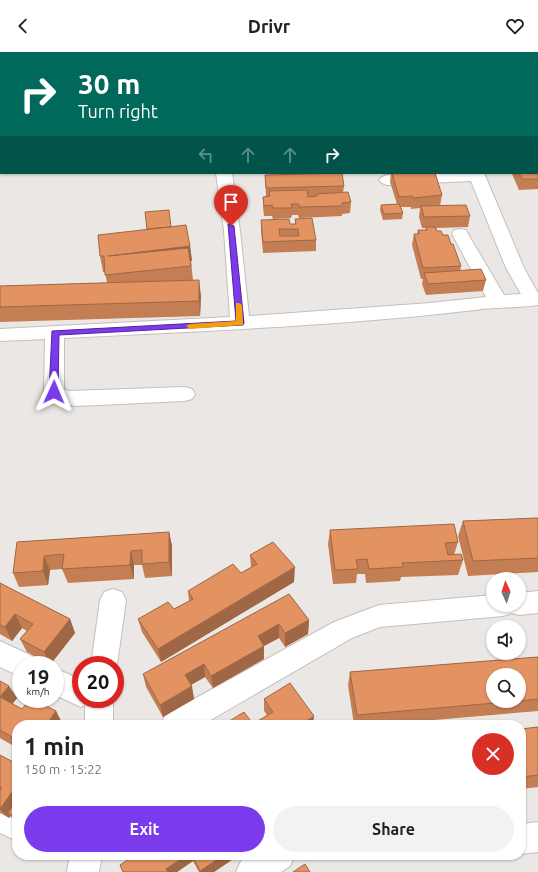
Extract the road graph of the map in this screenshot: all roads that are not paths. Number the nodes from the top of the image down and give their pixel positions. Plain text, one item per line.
1 (224, 174) edge
2 (476, 174) edge
3 (387, 180) dead end
4 (460, 234) dead end
5 (536, 300) edge
6 (498, 301) junction
7 (240, 323) junction
8 (55, 333) junction
9 (0, 335) edge
10 (185, 394) dead end
11 (113, 600) dead end
12 (538, 602) edge
13 (526, 603) edge
14 (486, 607) edge
15 (0, 653) edge
16 (105, 656) edge
17 (12, 659) edge
18 (185, 720) edge
19 (0, 817) edge
20 (12, 823) edge
21 (538, 837) edge
22 (526, 838) edge
23 (271, 860) edge
24 (252, 872) edge

1 - 7 street
2 - 3 street
2 - 5 street
4 - 6 street
5 - 6 street
6 - 7 street
7 - 8 street
8 - 9 street
8 - 10 street
11 - 16 street
12 - 13 street
14 - 18 street
15 - 17 street
19 - 20 street
21 - 22 street
23 - 24 street

